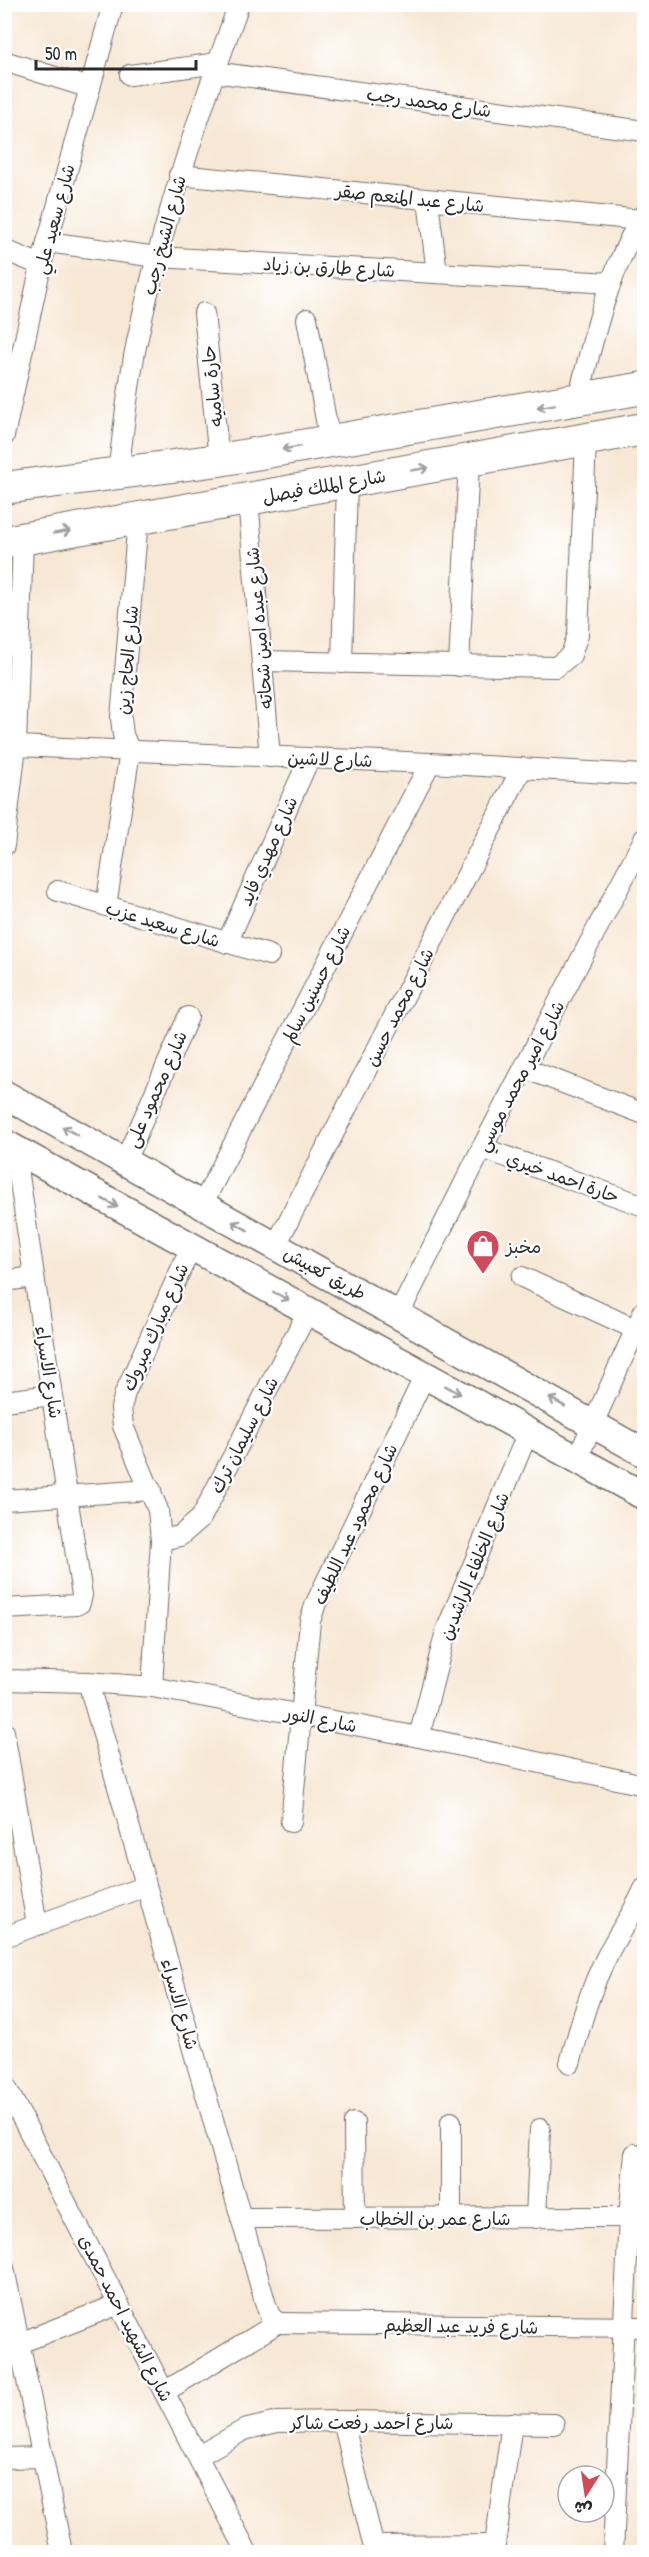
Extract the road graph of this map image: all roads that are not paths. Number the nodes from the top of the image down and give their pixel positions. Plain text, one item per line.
1 (113, 4) edge
2 (239, 4) edge
3 (4, 61) edge
4 (216, 67) junction
5 (130, 75) dead end
6 (90, 88) junction
7 (645, 131) edge
8 (179, 175) junction
9 (428, 200) junction
10 (643, 217) edge
11 (47, 242) junction
12 (4, 250) edge
13 (157, 257) junction
14 (41, 265) junction
15 (437, 273) junction
16 (611, 283) junction
17 (204, 313) dead end
18 (307, 319) dead end
19 (645, 388) edge
20 (578, 400) junction
21 (645, 429) edge
22 (4, 436) edge
23 (586, 440) junction
24 (330, 441) junction
25 (219, 459) junction
26 (469, 460) junction
27 (118, 473) junction
28 (347, 482) junction
29 (4, 488) edge
30 (248, 499) junction
31 (138, 519) junction
32 (14, 541) edge
33 (262, 661) junction
34 (342, 663) junction
35 (459, 666) junction
36 (16, 746) junction
37 (130, 751) junction
38 (270, 757) junction
39 (309, 759) junction
40 (430, 763) junction
41 (522, 768) junction
42 (645, 775) edge
43 (645, 839) edge
44 (4, 846) edge
45 (58, 891) dead end
46 (106, 906) junction
47 (227, 944) junction
48 (269, 954) dead end
49 (188, 1017) dead end
50 (524, 1068) junction
51 (4, 1094) edge
52 (645, 1114) edge
53 (10, 1146) edge
54 (482, 1148) junction
55 (125, 1161) junction
56 (202, 1205) junction
57 (645, 1206) edge
58 (276, 1245) junction
59 (191, 1247) junction
60 (34, 1277) junction
61 (522, 1277) dead end
62 (4, 1281) edge
63 (308, 1311) junction
64 (645, 1311) edge
65 (399, 1314) junction
66 (635, 1329) junction
67 (425, 1375) junction
68 (52, 1395) junction
69 (4, 1401) edge
70 (594, 1422) junction
71 (528, 1432) junction
72 (645, 1453) edge
73 (577, 1459) junction
74 (151, 1490) junction
75 (67, 1496) junction
76 (645, 1496) edge
77 (4, 1500) edge
78 (161, 1540) junction
79 (4, 1609) edge
80 (4, 1680) edge
81 (88, 1682) junction
82 (152, 1687) junction
83 (302, 1716) junction
84 (4, 1732) edge
85 (419, 1737) junction
86 (635, 1783) dead end
87 (291, 1822) dead end
88 (146, 1886) junction
89 (645, 1889) edge
90 (37, 1925) junction
91 (4, 1937) edge
92 (570, 2063) dead end
93 (4, 2083) edge
94 (451, 2122) dead end
95 (354, 2123) dead end
96 (540, 2129) dead end
97 (635, 2154) dead end
98 (629, 2217) junction
99 (241, 2218) junction
100 (355, 2218) junction
101 (451, 2218) junction
102 (536, 2218) junction
103 (4, 2268) edge
104 (118, 2304) junction
105 (278, 2323) junction
106 (623, 2327) junction
107 (645, 2327) edge
108 (20, 2343) junction
109 (164, 2392) junction
110 (344, 2421) junction
111 (512, 2423) junction
112 (554, 2424) dead end
113 (198, 2456) junction
114 (43, 2457) junction
115 (4, 2458) edge
116 (374, 2549) edge
117 (495, 2549) edge
118 (241, 2551) edge
119 (62, 2553) edge
120 (613, 2553) edge

1 - 6 street, شارع سعيد علي
2 - 4 street, شارع الشيخ رجب
3 - 6 street
4 - 5 street, شارع محمد رجب
4 - 7 street, شارع محمد رجب
4 - 8 street, شارع الشيخ رجب
6 - 11 street, شارع سعيد علي
8 - 9 street, شارع عبد المنعم صقر
8 - 13 street, شارع الشيخ رجب
9 - 10 street, شارع عبد المنعم صقر
9 - 15 street
10 - 16 street
11 - 13 street, شارع طارق بن زياد
11 - 14 street, شارع سعيد علي
12 - 14 street
13 - 15 street, شارع طارق بن زياد
13 - 27 street, شارع الشيخ رجب
14 - 22 street, شارع سعيد علي
15 - 16 street, شارع طارق بن زياد
16 - 20 street
17 - 25 street, حارة ساميه
18 - 24 street
19 - 20 main road
20 -> 24 main road
21 - 23 main road, شارع الملك فيصل
23 - 26 main road, شارع الملك فيصل
23 - 35 street
24 -> 25 main road
25 - 27 main road
28 -> 26 main road, شارع الملك فيصل
26 - 35 street
27 - 29 main road
28 - 30 main road, شارع الملك فيصل
28 - 34 street
30 - 31 main road, شارع الملك فيصل
30 - 33 street, شارع عبده امين شحاته
32 -> 31 main road, شارع الملك فيصل
31 - 37 street, شارع الحاج زين
32 - 36 street
33 - 34 street
33 - 38 street, شارع عبده امين شحاته
34 - 35 street
36 - 37 street, شارع لاشين
36 - 44 street
37 - 38 street, شارع لاشين
37 - 46 street, شارع الحاج زين
38 - 39 street, شارع لاشين
39 - 40 street, شارع لاشين
39 - 47 street, شارع مهدي فايد
40 - 41 street, شارع لاشين
40 - 56 street, شارع حسنين سالم
41 - 42 street, شارع لاشين
41 - 58 street, شارع محمد حسن
43 - 50 street, شارع امير محمد موسي
45 - 46 street, شارع سعيد عزب
46 - 47 street, شارع سعيد عزب
47 - 48 street, شارع سعيد عزب
49 - 55 street, شارع محمود على
50 - 52 street
50 - 54 street, شارع امير محمد موسي
55 -> 51 street, طريق كعبيش
53 -> 59 street
53 - 60 street, شارع الاسراء
54 - 57 street, حارة احمد خيري
54 - 65 street, شارع امير محمد موسي
55 - 56 street, طريق كعبيش
58 -> 56 street, طريق كعبيش
58 - 65 street, طريق كعبيش
59 -> 63 street
59 - 74 street, شارع مبارك مبروك
60 - 62 street
60 - 68 street, شارع الاسراء
61 - 66 street
63 - 67 street
63 - 78 street, شارع سليمان ترك
64 - 66 street
70 -> 65 street, طريق كعبيش
66 - 70 street
67 -> 71 street
67 - 83 street, شارع محمود عبد اللطيف
68 - 69 street
68 - 75 street, شارع الاسراء
70 - 72 street, طريق كعبيش
70 - 73 street
71 - 73 street
71 - 85 street, شارع الخلفاء الراشدين
73 - 76 street
74 - 75 street
74 - 78 street, شارع مبارك مبروك
75 - 77 street
75 - 79 street, شارع الاسراء
78 - 82 street, شارع مبارك مبروك
80 - 81 street, شارع النور
81 - 82 street, شارع النور
81 - 88 street, شارع الاسراء
82 - 83 street, شارع النور
83 - 85 street, شارع النور
83 - 87 street, شارع محمود عبد اللطيف
84 - 90 street
85 - 86 street, شارع النور
88 - 90 street
88 - 99 street, شارع الاسراء
89 - 92 street
90 - 91 street
93 - 104 street, شارع الشهيد احمد حمدى
94 - 101 street
95 - 100 street
96 - 102 street
97 - 98 street
98 - 102 street, شارع عمر بن الخطاب
98 - 106 street
99 - 100 street, شارع عمر بن الخطاب
99 - 105 street, شارع الاسراء
100 - 101 street, شارع عمر بن الخطاب
101 - 102 street, شارع عمر بن الخطاب
103 - 108 street
104 - 108 street
104 - 109 street, شارع الشهيد احمد حمدى
105 - 106 street, شارع فريد عبد العظيم
105 - 109 street
106 - 107 street, شارع فريد عبد العظيم
106 - 120 street
108 - 114 street
109 - 113 street, شارع الشهيد احمد حمدى
110 - 111 street, شارع أحمد رفعت شاكر
110 - 113 street, شارع أحمد رفعت شاكر
110 - 116 street
111 - 112 street, شارع أحمد رفعت شاكر
111 - 117 street
113 - 118 street, شارع الشهيد احمد حمدى
114 - 115 street
114 - 119 street
116 - 117 street

